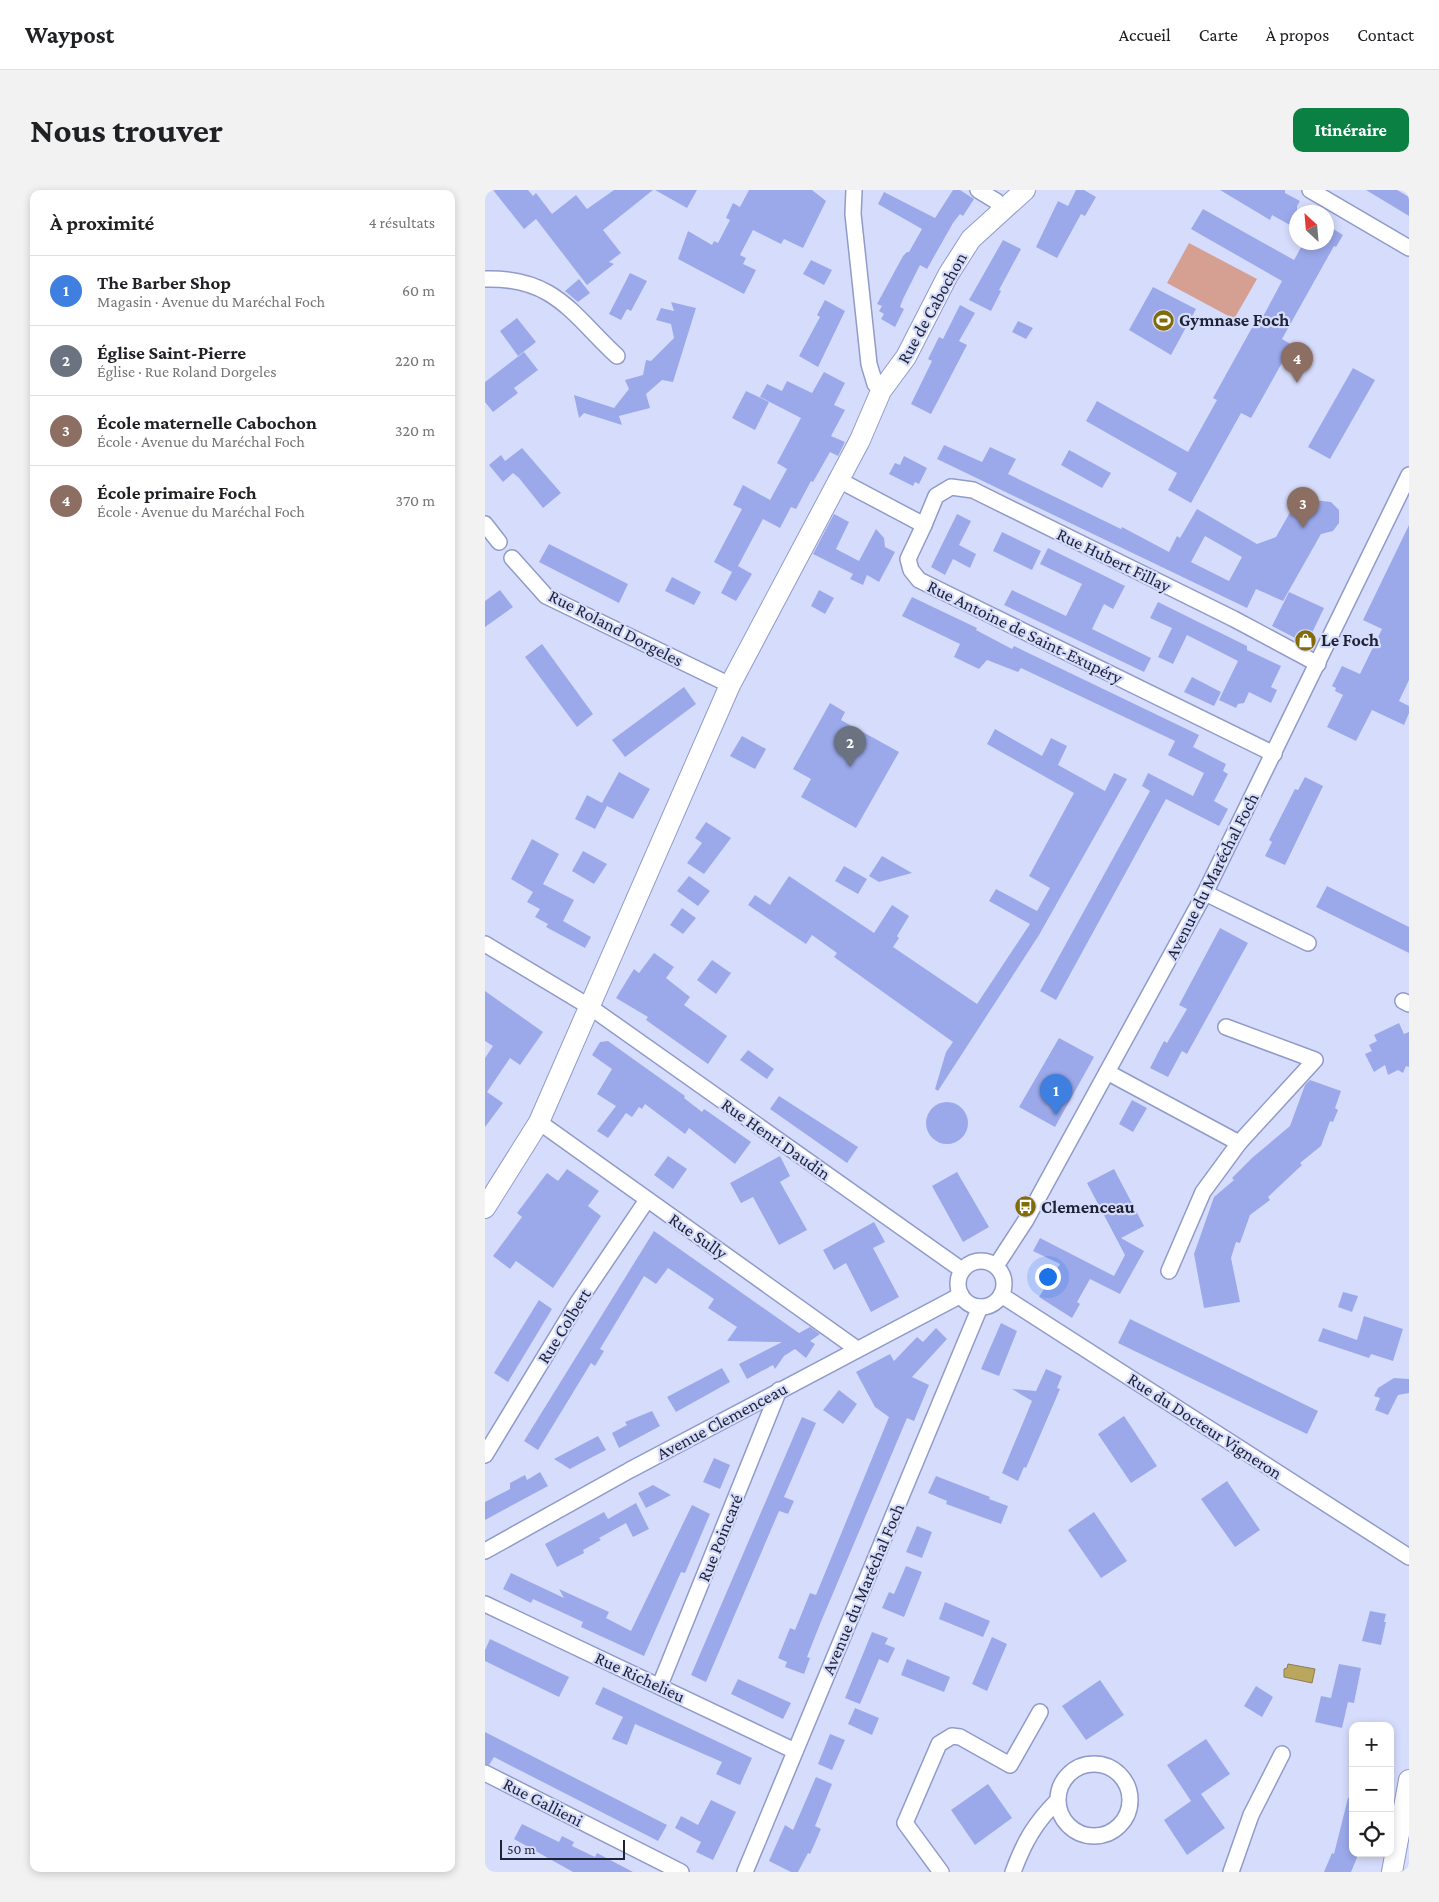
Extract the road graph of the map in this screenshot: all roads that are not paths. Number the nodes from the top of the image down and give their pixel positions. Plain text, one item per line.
1 (854, 190) edge
2 (978, 190) edge
3 (1025, 190) edge
4 (1310, 190) edge
5 (1003, 209) junction
6 (1409, 248) edge
7 (485, 279) edge
8 (617, 356) dead end
9 (881, 391) junction
10 (1409, 475) edge
11 (837, 479) junction
12 (485, 524) edge
13 (924, 525) junction
14 (499, 542) dead end
15 (512, 558) dead end
16 (1318, 664) junction
17 (730, 685) junction
18 (1274, 754) junction
19 (1205, 893) junction
20 (1308, 943) dead end
21 (485, 944) edge
22 (590, 1007) junction
23 (1226, 1027) dead end
24 (1107, 1072) junction
25 (539, 1122) junction
26 (1239, 1143) junction
27 (647, 1200) junction
28 (485, 1208) edge
29 (996, 1266) junction
30 (962, 1270) junction
31 (1169, 1270) dead end
32 (961, 1295) junction
33 (1001, 1295) junction
34 (980, 1307) junction
35 (857, 1349) junction
36 (779, 1390) junction
37 (485, 1456) edge
38 (485, 1551) edge
39 (1409, 1557) edge
40 (485, 1604) edge
41 (660, 1685) junction
42 (1040, 1712) dead end
43 (795, 1751) junction
44 (1282, 1754) dead end
45 (485, 1773) edge
46 (1409, 1780) edge
47 (1057, 1801) junction
48 (681, 1872) edge
49 (745, 1872) edge
50 (941, 1872) edge
51 (1013, 1872) edge
52 (1231, 1872) edge
53 (1392, 1872) edge

1 - 9 street
2 - 5 street
3 - 5 street, Rue de Cabochon
4 - 6 street
5 - 9 street, Rue de Cabochon
7 - 8 street
9 - 11 street, Rue de Cabochon
10 - 16 street, Avenue du Maréchal Foch
11 - 13 street
11 - 17 street, Rue de Cabochon
12 - 14 street
13 - 16 street, Rue Hubert Fillay
13 - 18 street, Rue Antoine de Saint-Exupéry
15 - 17 street, Rue Roland Dorgeles
16 - 18 street, Avenue du Maréchal Foch
17 - 22 street, Rue de Cabochon
18 - 19 street, Avenue du Maréchal Foch
19 - 20 street
19 - 24 street, Avenue du Maréchal Foch
21 - 22 street, Rue Henri Daudin
22 - 25 street, Rue de Cabochon
22 - 30 street, Rue Henri Daudin
23 - 26 street
24 - 26 street
24 - 29 street, Avenue du Maréchal Foch
25 - 27 street, Rue Sully
25 - 28 street, Rue de Cabochon
26 - 31 street
27 - 35 street, Rue Sully
27 - 37 street, Rue Colbert
29 - 30 street
29 - 33 street
30 - 32 street
32 - 34 street
32 - 35 street, Avenue Clemenceau
33 - 34 street
33 - 39 street, Rue du Docteur Vigneron
34 - 43 street, Avenue du Maréchal Foch
35 - 36 street, Avenue Clemenceau
36 - 38 street, Avenue Clemenceau
36 - 41 street, Rue Poincaré
40 - 41 street, Rue Richelieu
41 - 43 street, Rue Richelieu
42 - 50 street
43 - 49 street, Avenue du Maréchal Foch
44 - 52 street
45 - 48 street, Rue Gallieni
46 - 53 street
47 - 47 street
47 - 51 street

